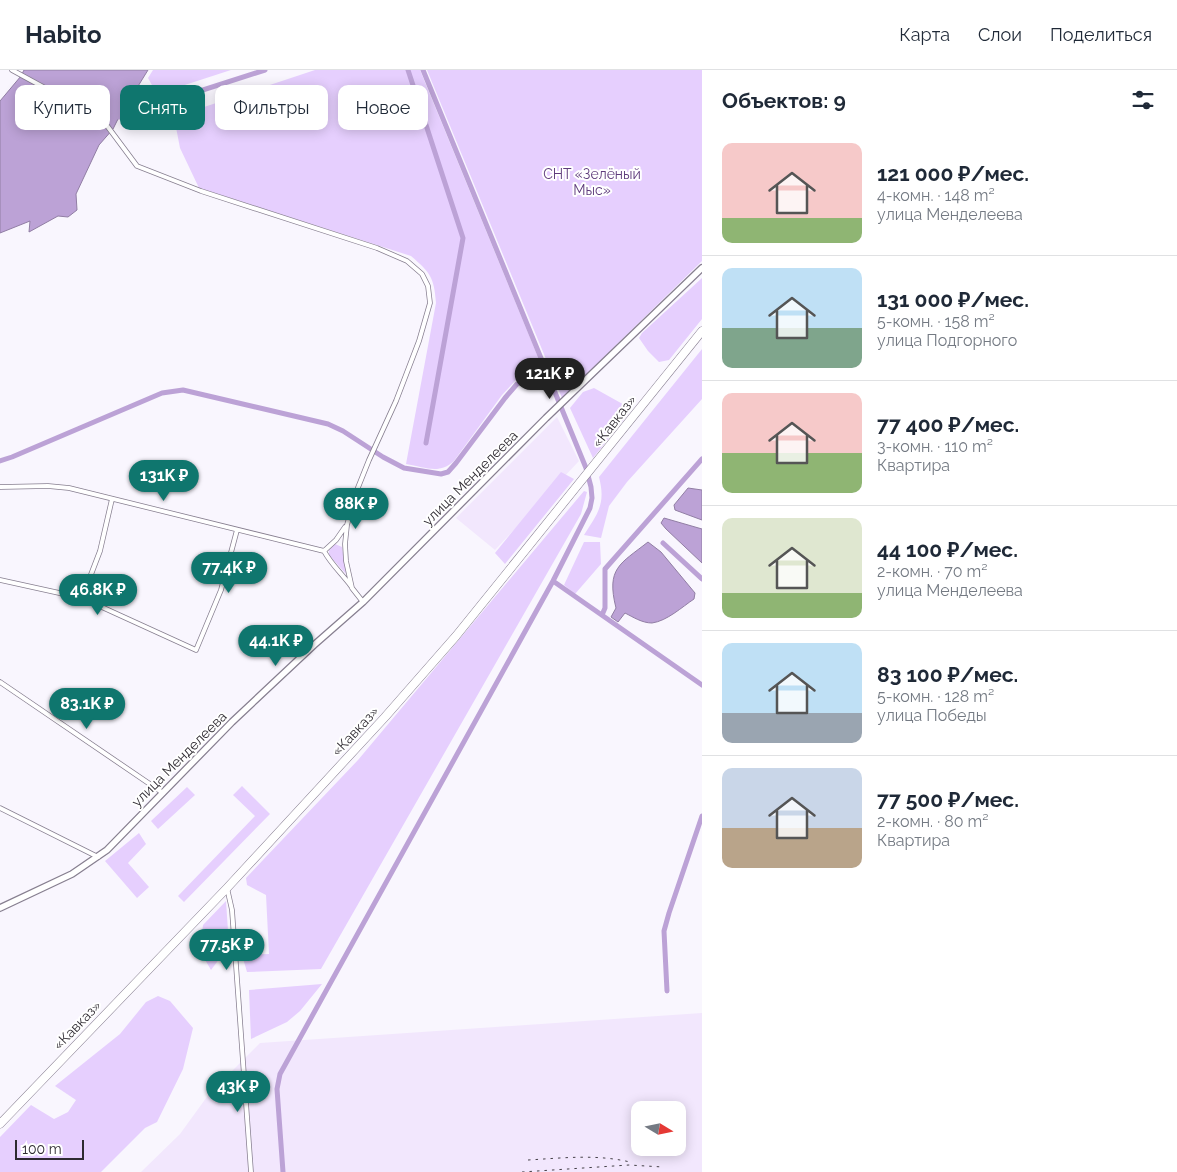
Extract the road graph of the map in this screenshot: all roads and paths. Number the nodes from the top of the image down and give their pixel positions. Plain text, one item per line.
1 (12, 70) edge
2 (702, 268) edge
3 (702, 331) edge
4 (0, 487) edge
5 (112, 499) junction
6 (347, 525) junction
7 (238, 530) junction
8 (324, 551) junction
9 (0, 580) edge
10 (352, 588) junction
11 (82, 598) junction
12 (363, 602) junction
13 (0, 682) edge
14 (163, 793) junction
15 (0, 808) edge
16 (98, 857) junction
17 (227, 888) junction
18 (0, 908) edge
19 (0, 1124) edge
20 (252, 1172) edge

1 - 6 street
2 - 12 main road, улица Менделеева
3 - 17 highway, «Кавказ»
4 - 5 street
5 - 7 street
5 - 11 street
6 - 8 street
6 - 10 street
7 - 8 street
7 - 11 street
8 - 10 street
9 - 11 street
10 - 12 street
12 - 14 main road, улица Менделеева
13 - 14 street
14 - 16 main road, улица Менделеева
15 - 16 street
16 - 18 main road, улица Менделеева
17 - 19 highway, «Кавказ»
17 - 20 street

